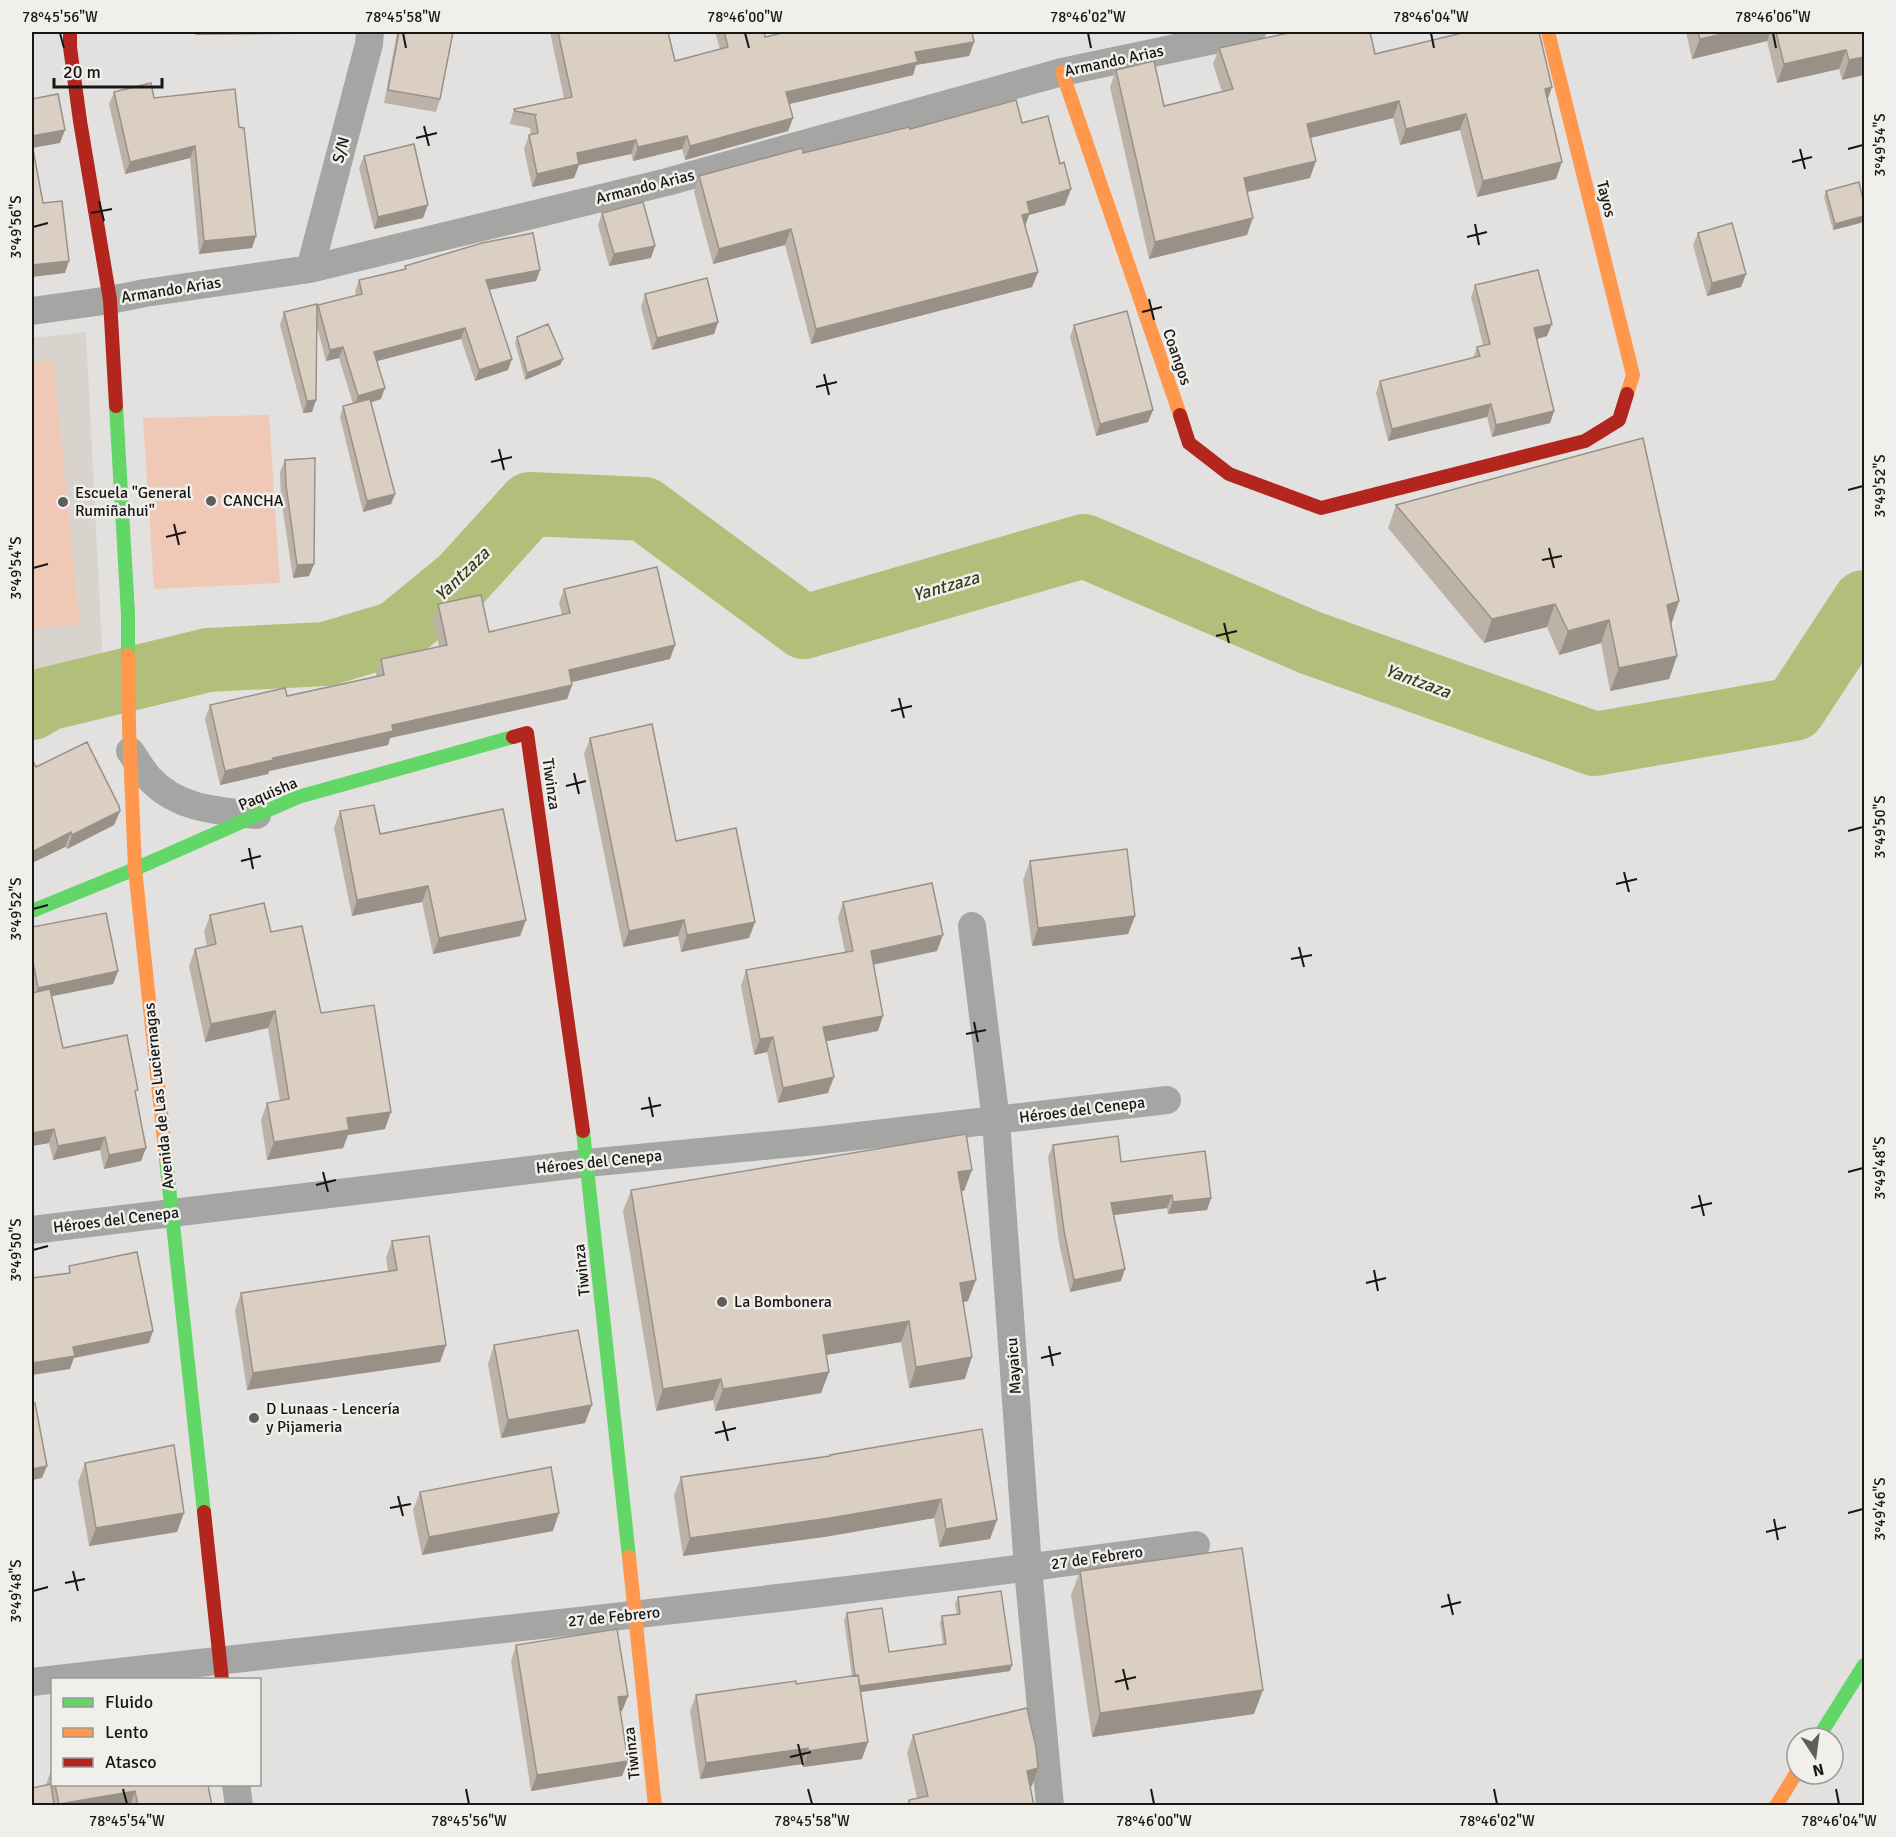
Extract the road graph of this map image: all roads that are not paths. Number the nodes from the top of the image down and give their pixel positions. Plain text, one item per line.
1 (70, 32) edge
2 (370, 32) edge
3 (1252, 32) edge
4 (1548, 32) edge
5 (1062, 72) junction
6 (310, 269) junction
7 (110, 300) junction
8 (32, 311) edge
9 (1321, 508) joint
10 (527, 733) joint
11 (130, 739) junction
12 (257, 815) junction
13 (135, 869) junction
14 (32, 911) edge
15 (972, 926) dead end
16 (1167, 1100) dead end
17 (996, 1121) junction
18 (587, 1163) junction
19 (171, 1213) junction
20 (32, 1230) edge
21 (1196, 1545) dead end
22 (1028, 1568) junction
23 (634, 1615) junction
24 (1864, 1665) edge
25 (221, 1670) edge
26 (95, 1678) edge
27 (51, 1681) edge
28 (32, 1682) edge
29 (1826, 1726) edge
30 (236, 1786) edge
31 (1788, 1786) edge
32 (238, 1806) edge
33 (655, 1806) edge
34 (1050, 1806) edge
35 (1776, 1806) edge

1 - 7 main road
2 - 6 street, S/N
3 - 5 street, Armando Arias
4 - 9 main road, Tayos
5 - 6 street, Armando Arias
5 - 9 main road, Coangos
6 - 7 street, Armando Arias
7 - 8 street, Armando Arias
7 - 11 main road, Avenida de Las Luciernagas
10 - 12 main road, Paquisha
10 - 18 main road, Tiwinza
11 - 12 street
11 - 13 main road, Avenida de Las Luciernagas
12 - 13 main road, Paquisha
13 - 14 main road, Paquisha
13 - 19 main road, Avenida de Las Luciernagas
15 - 17 street, Mayaicu
16 - 17 street, Héroes del Cenepa
17 - 18 street, Héroes del Cenepa
17 - 22 street, Mayaicu
18 - 19 street, Héroes del Cenepa
18 - 23 main road, Tiwinza
19 - 20 street, Héroes del Cenepa
19 - 25 main road, Avenida de Las Luciernagas
21 - 22 street, 27 de Febrero
22 - 23 street, 27 de Febrero
22 - 34 street, Mayaicu
23 - 25 street, 27 de Febrero
23 - 33 main road, Tiwinza
24 - 29 main road
25 - 26 street, 27 de Febrero
27 - 28 street, 27 de Febrero
30 - 32 street
31 - 35 main road

